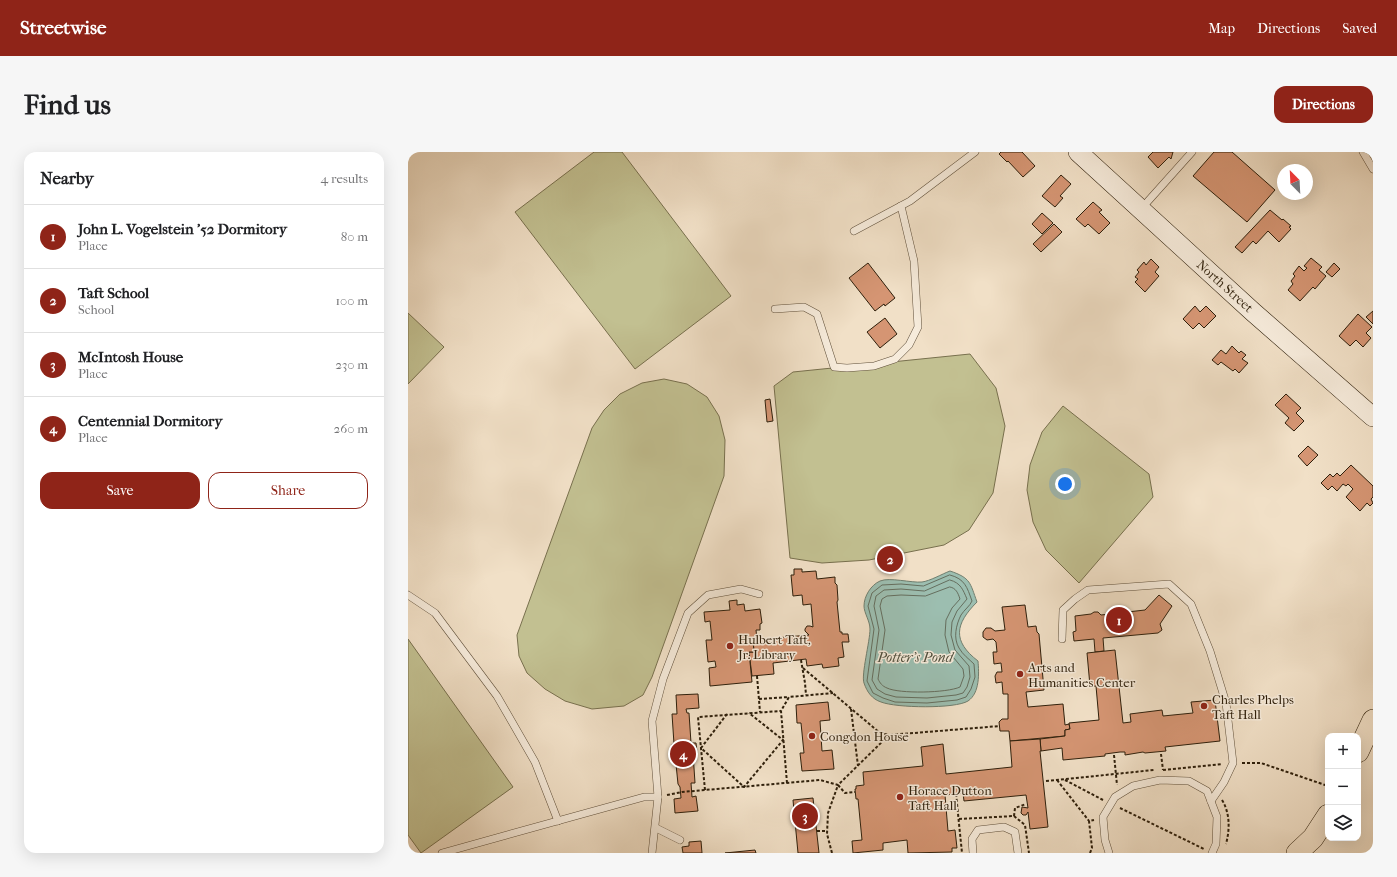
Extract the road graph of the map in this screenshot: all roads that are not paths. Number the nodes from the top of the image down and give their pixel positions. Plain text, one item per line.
1 (975, 152) edge
2 (1078, 152) edge
3 (1192, 152) edge
4 (1363, 152) edge
5 (1373, 169) edge
6 (901, 206) junction
7 (1141, 209) junction
8 (854, 231) dead end
9 (774, 309) dead end
10 (1373, 418) edge
11 (759, 594) dead end
12 (408, 595) edge
13 (1062, 639) dead end
14 (1373, 720) edge
15 (1361, 746) edge
16 (658, 797) junction
17 (1210, 801) junction
18 (558, 821) junction
19 (1325, 821) edge
20 (656, 828) junction
21 (680, 840) dead end
22 (1312, 846) edge
23 (442, 853) edge
24 (652, 853) edge
25 (973, 853) edge
26 (1018, 853) edge
27 (1109, 853) edge
28 (1212, 853) edge
29 (1297, 853) edge

1 - 6 lane
2 - 7 street, North Street
3 - 7 lane
4 - 5 lane
6 - 8 lane
6 - 9 lane
7 - 10 street, North Street
11 - 16 lane
12 - 18 lane
13 - 17 lane
14 - 15 main road
16 - 18 lane
16 - 20 lane
17 - 27 lane
17 - 28 lane
18 - 23 lane
19 - 22 main road
20 - 21 lane
20 - 24 lane
22 - 29 main road
25 - 26 lane

